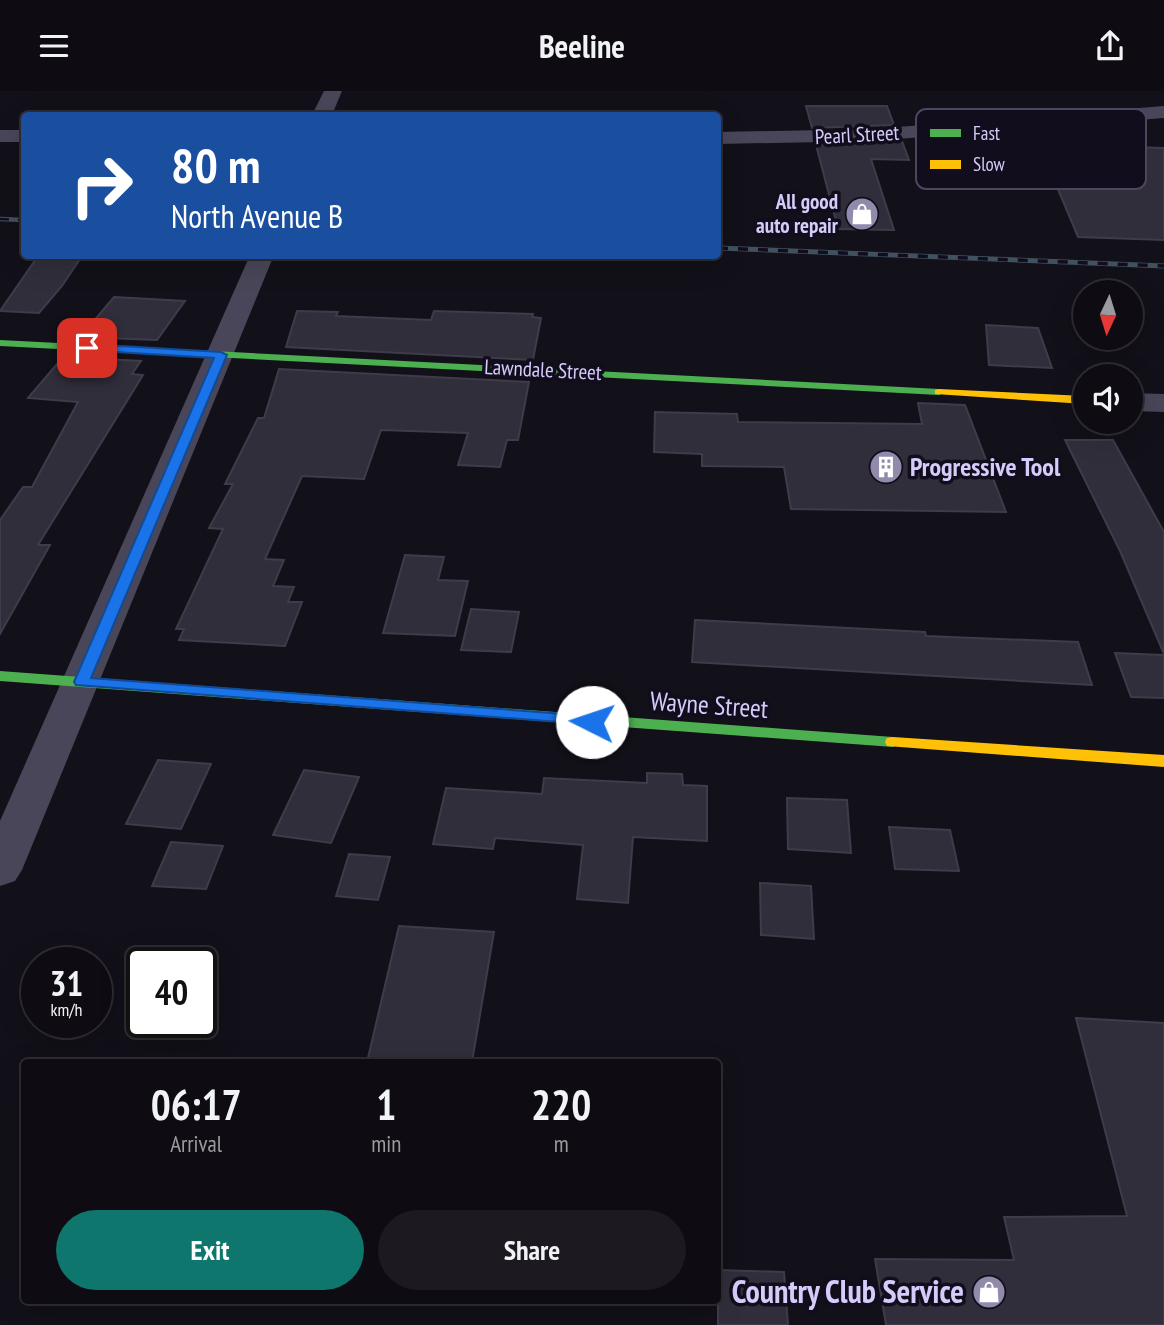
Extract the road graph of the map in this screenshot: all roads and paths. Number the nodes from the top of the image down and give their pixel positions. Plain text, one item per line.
1 (333, 91) edge
2 (1146, 111) edge
3 (323, 112) edge
4 (1164, 112) edge
5 (916, 130) edge
6 (0, 136) edge
7 (21, 136) edge
8 (721, 138) edge
9 (260, 259) edge
10 (0, 343) edge
11 (221, 355) junction
12 (1073, 399) edge
13 (1143, 402) edge
14 (1164, 403) edge
15 (0, 676) edge
16 (81, 682) junction
17 (1164, 761) edge
18 (0, 870) edge

1 - 3 street
2 - 4 street, Pearl Street
5 - 8 street, Pearl Street
6 - 7 street
9 - 11 street
10 - 11 street, Lawndale Street
11 - 12 street, Lawndale Street
11 - 16 street
13 - 14 street
15 - 16 street, Wayne Street
16 - 17 street, Wayne Street
16 - 18 street

